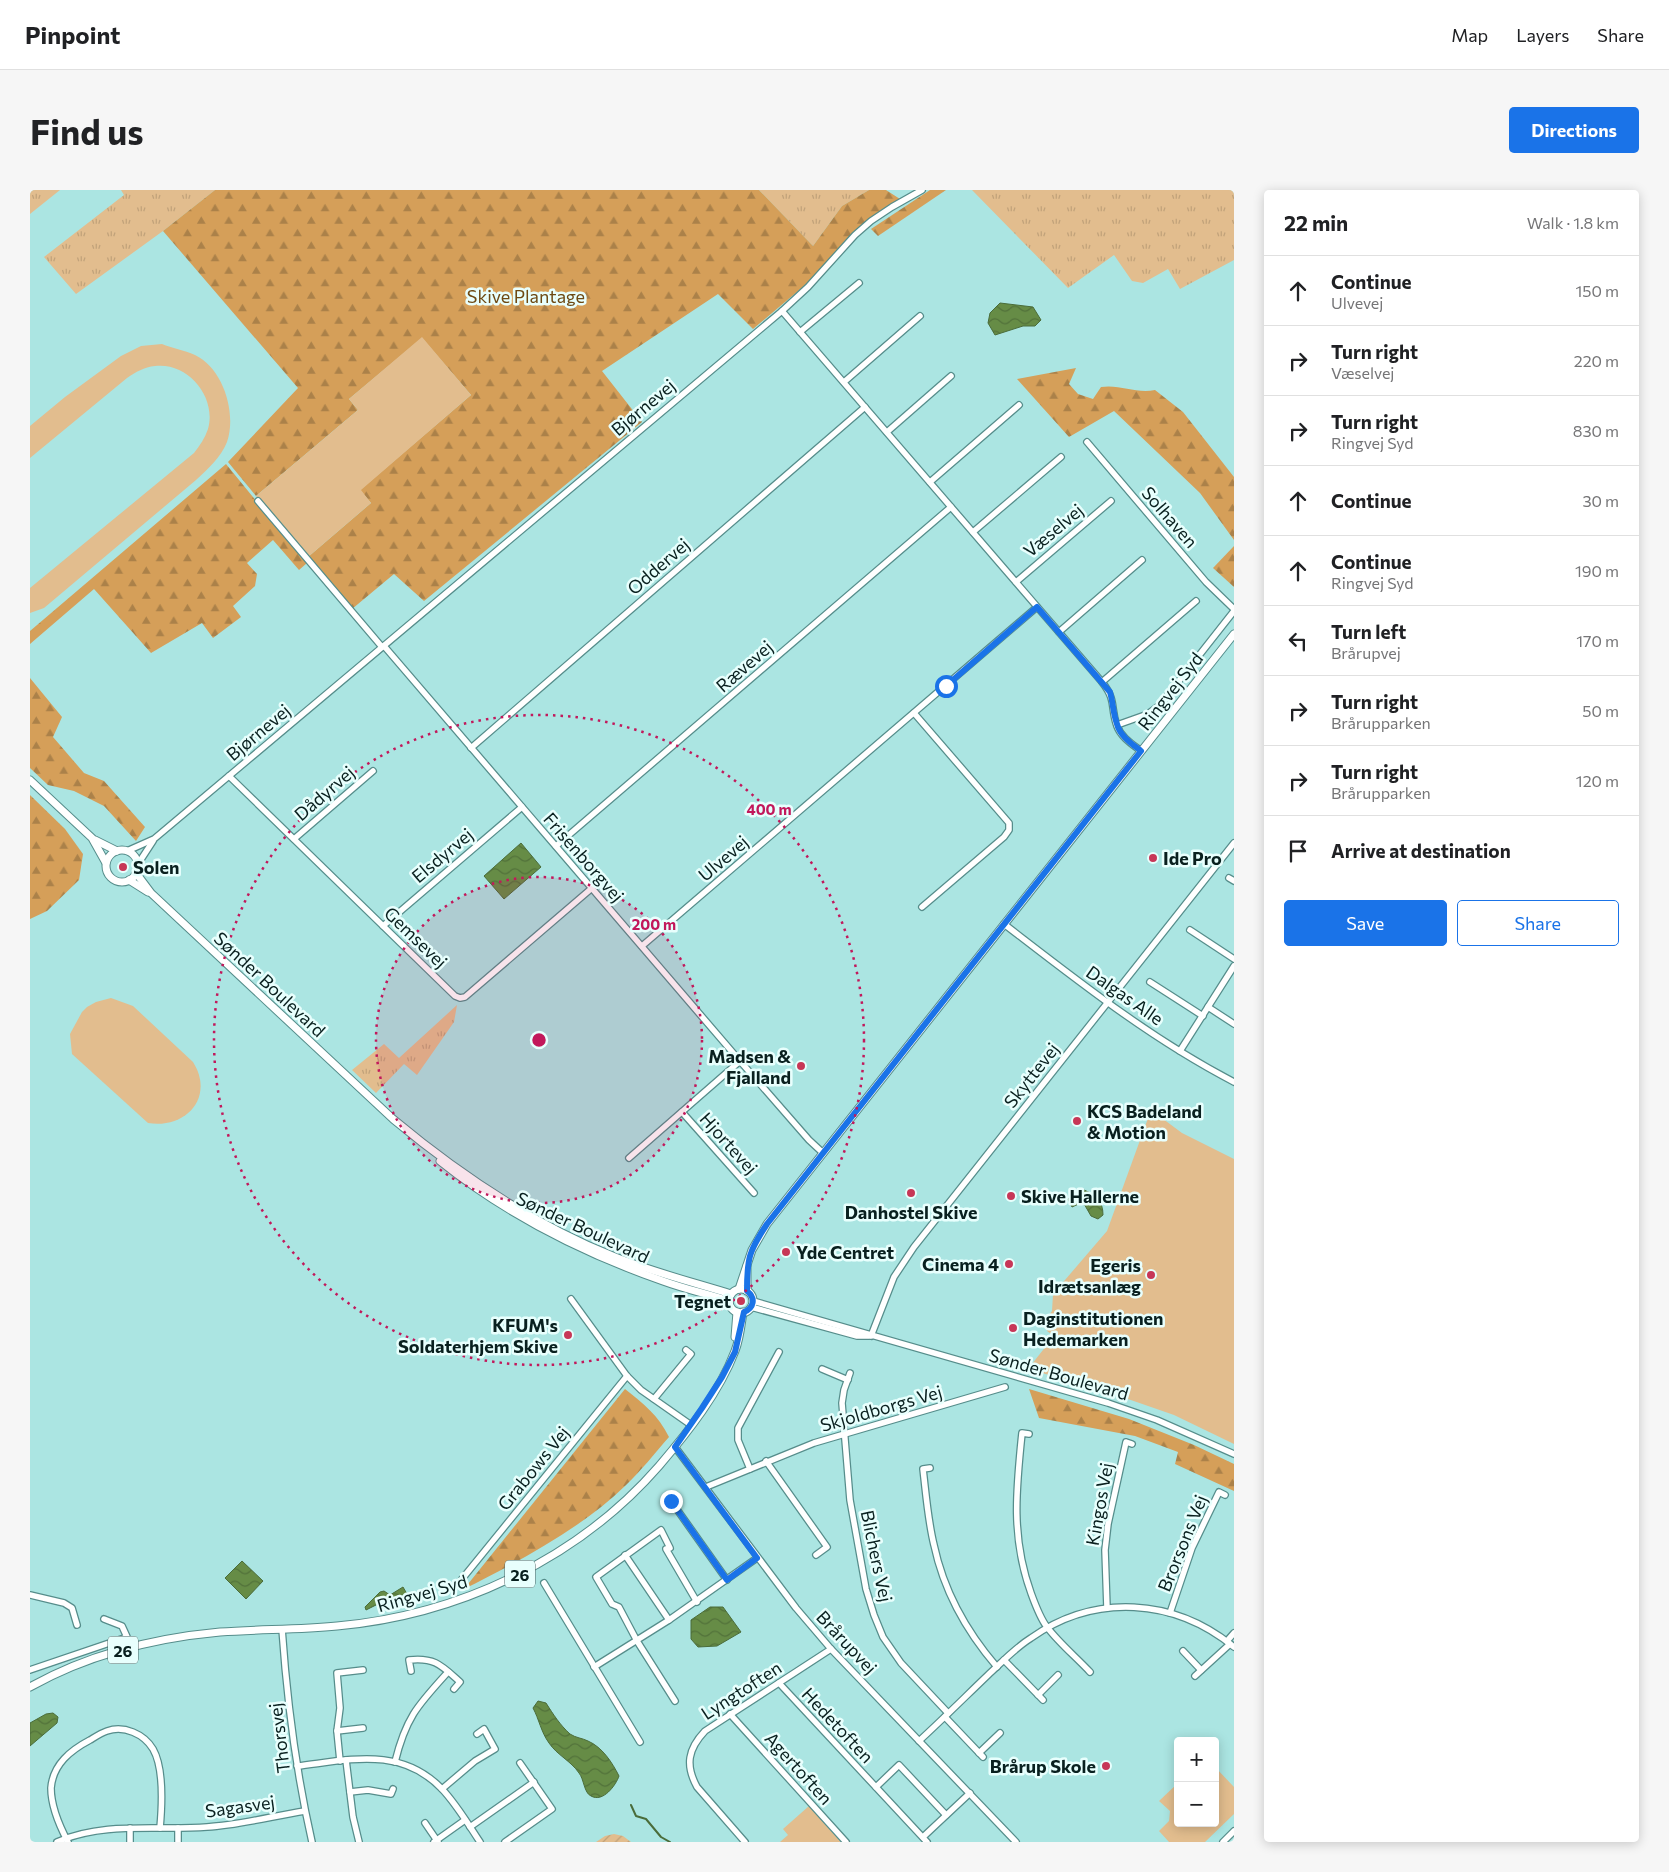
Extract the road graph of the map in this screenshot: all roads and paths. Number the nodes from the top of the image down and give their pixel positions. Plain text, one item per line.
1 (922, 190) edge
2 (859, 283) dead end
3 (782, 311) junction
4 (920, 316) dead end
5 (800, 332) junction
6 (952, 376) dead end
7 (844, 382) junction
8 (1019, 405) dead end
9 (865, 407) junction
10 (887, 432) junction
11 (1086, 442) dead end
12 (1061, 457) dead end
13 (930, 482) junction
14 (258, 501) dead end
15 (1111, 501) dead end
16 (951, 507) junction
17 (973, 532) junction
18 (1142, 560) dead end
19 (1016, 582) junction
20 (1196, 601) dead end
21 (1037, 607) junction
22 (1234, 610) edge
23 (1059, 632) junction
24 (1234, 634) edge
25 (383, 646) junction
26 (1102, 682) junction
27 (914, 713) junction
28 (1117, 725) junction
29 (470, 748) junction
30 (1141, 751) junction
31 (373, 771) dead end
32 (230, 776) junction
33 (30, 780) edge
34 (522, 807) junction
35 (92, 838) junction
36 (154, 839) junction
37 (294, 839) junction
38 (1234, 843) edge
39 (556, 846) junction
40 (117, 851) junction
41 (127, 851) junction
42 (106, 863) junction
43 (138, 864) junction
44 (136, 874) junction
45 (129, 880) junction
46 (592, 888) junction
47 (151, 893) junction
48 (922, 907) dead end
49 (1004, 924) junction
50 (383, 926) junction
51 (1190, 930) dead end
52 (642, 946) junction
53 (1234, 959) edge
54 (1234, 966) edge
55 (1150, 982) dead end
56 (1107, 1003) junction
57 (1208, 1007) junction
58 (1203, 1016) junction
59 (1234, 1024) edge
60 (1180, 1051) junction
61 (740, 1061) junction
62 (1234, 1082) edge
63 (682, 1112) junction
64 (824, 1153) junction
65 (629, 1158) dead end
66 (754, 1193) dead end
67 (747, 1265) junction
68 (739, 1289) junction
69 (747, 1291) junction
70 (730, 1297) junction
71 (571, 1300) dead end
72 (752, 1304) junction
73 (740, 1312) junction
74 (871, 1336) junction
75 (686, 1350) dead end
76 (779, 1352) dead end
77 (822, 1369) dead end
78 (627, 1376) junction
79 (1005, 1388) dead end
80 (654, 1399) junction
81 (691, 1425) junction
82 (845, 1433) junction
83 (1029, 1434) dead end
84 (1132, 1444) dead end
85 (675, 1447) junction
86 (1234, 1454) edge
87 (766, 1461) junction
88 (930, 1468) dead end
89 (750, 1469) junction
90 (706, 1487) junction
91 (1225, 1495) dead end
92 (671, 1501) dead end
93 (625, 1555) junction
94 (816, 1555) dead end
95 (757, 1558) junction
96 (462, 1579) dead end
97 (727, 1580) junction
98 (544, 1583) dead end
99 (30, 1595) edge
100 (697, 1602) junction
101 (1107, 1608) junction
102 (1170, 1613) junction
103 (104, 1619) dead end
104 (669, 1620) junction
105 (77, 1625) dead end
106 (1047, 1627) junction
107 (282, 1629) junction
108 (1234, 1633) edge
109 (637, 1641) junction
110 (1230, 1644) edge
111 (832, 1649) junction
112 (1183, 1651) dead end
113 (1004, 1660) junction
114 (594, 1667) junction
115 (997, 1667) junction
116 (30, 1670) edge
117 (363, 1670) dead end
118 (1201, 1670) junction
119 (411, 1671) dead end
120 (448, 1672) junction
121 (1090, 1672) dead end
122 (1058, 1675) dead end
123 (1194, 1676) dead end
124 (779, 1683) junction
125 (30, 1688) edge
126 (454, 1689) dead end
127 (1038, 1695) junction
128 (1043, 1700) dead end
129 (675, 1701) dead end
130 (730, 1714) junction
131 (947, 1715) junction
132 (363, 1728) dead end
133 (337, 1731) junction
134 (1000, 1733) dead end
135 (477, 1734) dead end
136 (919, 1741) junction
137 (640, 1742) dead end
138 (343, 1760) junction
139 (395, 1762) junction
140 (520, 1763) dead end
141 (297, 1766) junction
142 (534, 1782) junction
143 (876, 1787) junction
144 (393, 1789) dead end
145 (442, 1789) junction
146 (350, 1792) junction
147 (970, 1793) junction
148 (305, 1811) junction
149 (946, 1815) junction
150 (465, 1820) junction
151 (425, 1823) dead end
152 (470, 1827) junction
153 (130, 1828) junction
154 (160, 1828) junction
155 (178, 1828) junction
156 (1234, 1831) edge
157 (67, 1840) edge
158 (925, 1840) edge
159 (436, 1841) edge
160 (57, 1842) edge
161 (130, 1842) edge
162 (178, 1842) edge
163 (312, 1842) edge
164 (359, 1842) edge
165 (480, 1842) edge
166 (505, 1842) edge
167 (745, 1842) edge
168 (846, 1842) edge
169 (1016, 1842) edge
170 (1223, 1842) edge

1 - 3 street, Bjørnevej
2 - 5 street
3 - 5 street
3 - 25 street, Bjørnevej
4 - 7 street
5 - 7 street
6 - 10 street
7 - 9 street
8 - 13 street
9 - 10 street
9 - 29 street, Oddervej
10 - 13 street
11 - 22 street, Solhaven
12 - 17 street
13 - 16 street
14 - 25 street
15 - 19 street, Væselvej
16 - 17 street
16 - 39 street, Rævevej
17 - 19 street
18 - 23 street
19 - 21 street
20 - 26 street
21 - 23 street
21 - 27 street, Ulvevej
22 - 28 street, Solhaven
23 - 26 street
24 - 30 main road, Ringvej Syd
25 - 29 street, Frisenborgvej
25 - 32 street, Bjørnevej
26 - 28 street
27 - 48 street
27 - 52 street, Ulvevej
28 - 30 street
29 - 34 street, Frisenborgvej
30 - 49 main road, Ringvej Syd
31 - 37 street, Dådyrvej
32 - 36 street, Bjørnevej
32 - 37 street, Gemsevej
33 - 35 main road
34 - 39 street, Frisenborgvej
34 - 50 street, Elsdyrvej
35 - 40 main road
35 - 42 main road
36 - 41 street, Bjørnevej
36 - 43 street, Bjørnevej
37 - 50 street, Gemsevej
38 - 56 street, Skyttevej
39 - 46 street, Frisenborgvej
40 - 41 main road
40 - 42 main road
41 - 43 main road
42 - 45 main road
43 - 44 main road
44 - 45 main road
44 - 47 main road, Sønder Boulevard
45 - 47 main road, Sønder Boulevard
46 - 50 street, Gemsevej
46 - 52 street, Frisenborgvej
47 - 70 main road, Sønder Boulevard
49 - 56 street, Dalgas Alle
49 - 64 main road, Ringvej Syd
51 - 53 street
52 - 61 street, Frisenborgvej
54 - 57 street
55 - 58 street
56 - 60 street, Dalgas Alle
56 - 74 street, Skyttevej
57 - 58 street
57 - 59 street
58 - 60 street
60 - 62 street, Dalgas Alle
61 - 63 street, Hjortevej
61 - 64 street, Frisenborgvej
63 - 65 street, Hjortevej
63 - 66 street, Hjortevej
64 - 67 main road, Ringvej Syd
67 - 68 main road, Ringvej Syd
67 - 69 main road, Ringvej Syd
68 - 69 main road
68 - 70 main road
69 - 72 main road
70 - 73 main road
71 - 78 street
72 - 73 main road
72 - 74 street, Sønder Boulevard
73 - 81 main road, Ringvej Syd / 26
74 - 86 street, Sønder Boulevard
75 - 80 street
76 - 89 street
77 - 82 street, Blichers Vej
78 - 80 street
78 - 96 street, Grabows Vej
79 - 82 street, Skjoldborgs Vej
80 - 81 street
81 - 85 main road, Ringvej Syd / 26
82 - 87 street, Skjoldborgs Vej
82 - 131 street, Blichers Vej
83 - 106 street
84 - 101 street, Kingos Vej
85 - 90 street, Brårupvej
85 - 107 main road, Ringvej Syd / 26
87 - 89 street, Skjoldborgs Vej
87 - 94 street
88 - 115 street
89 - 90 street, Skjoldborgs Vej
90 - 95 street, Brårupvej
91 - 102 street, Brorsons Vej
92 - 97 street
93 - 100 street
93 - 104 street
93 - 109 street
95 - 97 street
95 - 111 street, Brårupvej
97 - 100 street
98 - 114 street
99 - 105 street
100 - 104 street
101 - 102 street
101 - 106 street
102 - 110 street
103 - 116 street
104 - 109 street
106 - 113 street
106 - 121 street
107 - 125 main road, Ringvej Syd / 26
107 - 141 street, Thorsvej
108 - 110 street
109 - 114 street
109 - 129 street
110 - 118 street
111 - 124 street, Lyngtoften
111 - 136 street, Brårupvej
112 - 118 street
113 - 115 street
113 - 127 street
114 - 137 street
115 - 131 street
117 - 133 street
118 - 123 street
119 - 120 street
120 - 126 street
120 - 139 street
122 - 127 street
124 - 130 street, Lyngtoften
124 - 143 street, Hedetoften
127 - 128 street
130 - 167 street, Lyngtoften
130 - 168 street, Agertoften
131 - 134 street, Blichers Vej
131 - 136 street
132 - 133 street
133 - 138 street
135 - 145 street
136 - 147 street, Brårupvej
138 - 139 street
138 - 141 street
138 - 146 street
139 - 145 street
140 - 142 street
141 - 148 street, Thorsvej
142 - 152 street
142 - 166 street
143 - 149 street, Hedetoften
143 - 158 street, Hedetoften
144 - 146 street
145 - 150 street
146 - 164 street
147 - 149 street, Hedetoften
147 - 169 street, Brårupvej
148 - 155 street, Sagasvej
148 - 163 street, Thorsvej
149 - 158 street, Hedetoften
150 - 152 street
150 - 159 street
151 - 159 street
152 - 165 street
153 - 154 street, Sagasvej
153 - 157 street, Sagasvej
153 - 161 street
154 - 155 street, Sagasvej
154 - 157 street
155 - 162 street
156 - 170 street
157 - 160 street, Sagasvej

